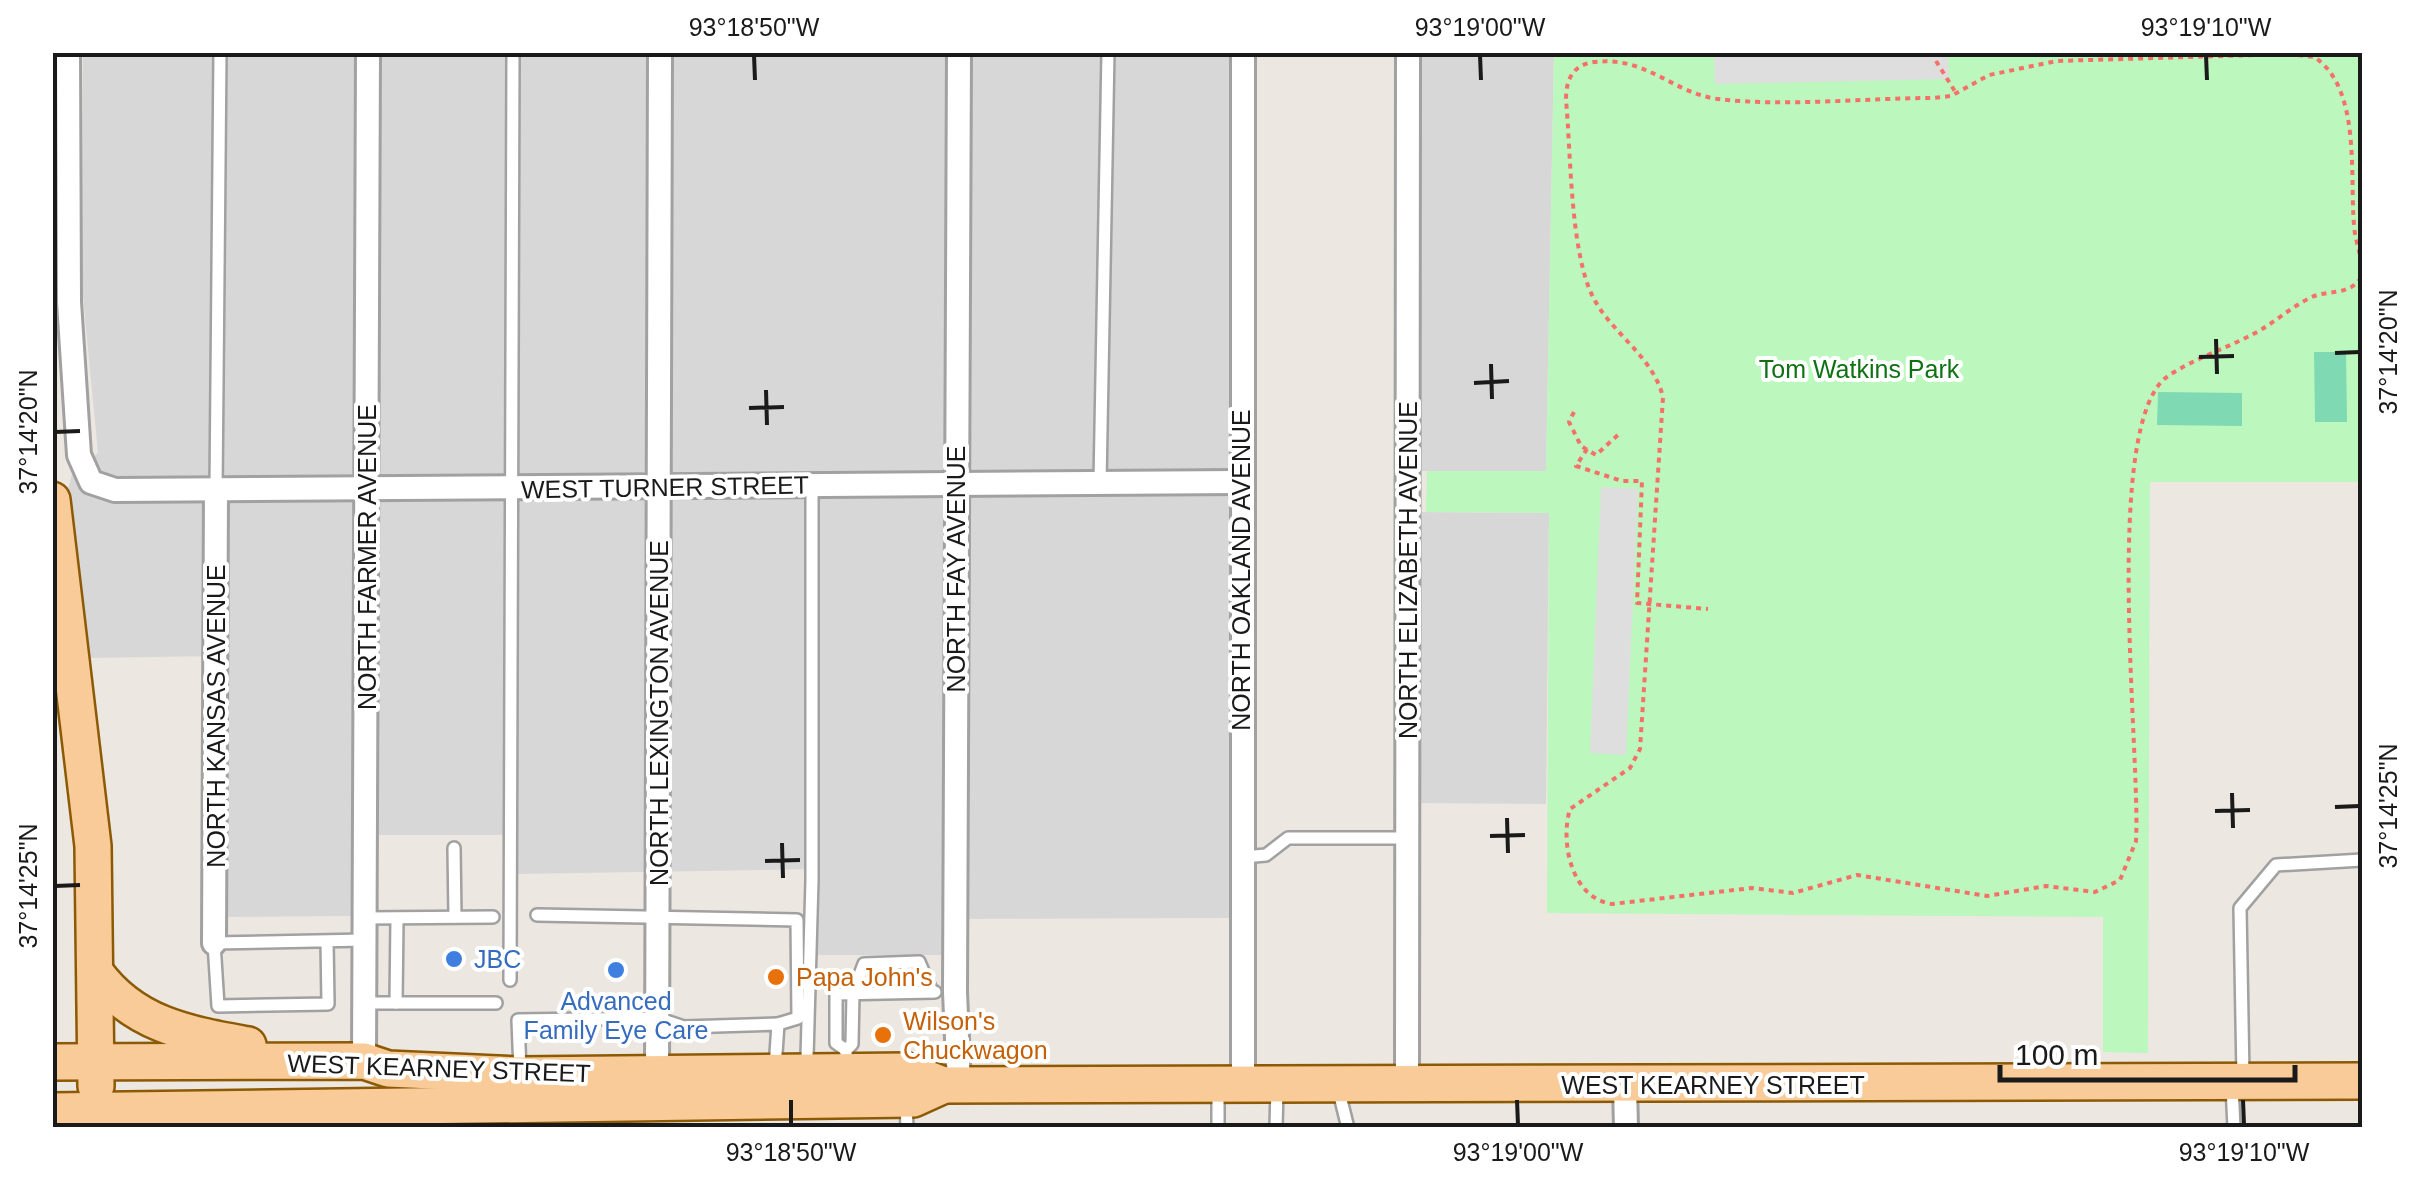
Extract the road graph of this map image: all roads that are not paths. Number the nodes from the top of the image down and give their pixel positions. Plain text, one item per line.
1 (68, 52) edge
2 (220, 52) edge
3 (368, 52) edge
4 (513, 52) edge
5 (660, 52) edge
6 (959, 52) edge
7 (1108, 52) edge
8 (1243, 52) edge
9 (1408, 52) edge
10 (1240, 482) junction
11 (956, 483) junction
12 (1100, 483) junction
13 (812, 486) junction
14 (660, 488) junction
15 (515, 489) junction
16 (216, 490) junction
17 (367, 490) junction
18 (52, 500) edge
19 (1408, 838) junction
20 (454, 848) dead end
21 (1242, 857) junction
22 (2362, 860) edge
23 (537, 914) dead end
24 (659, 914) junction
25 (493, 917) dead end
26 (456, 918) junction
27 (397, 919) junction
28 (366, 929) junction
29 (327, 940) junction
30 (214, 942) junction
31 (96, 974) junction
32 (510, 980) dead end
33 (944, 992) junction
34 (853, 993) junction
35 (365, 1003) junction
36 (396, 1003) junction
37 (496, 1003) dead end
38 (657, 1018) junction
39 (778, 1024) junction
40 (806, 1056) dead end
41 (846, 1060) junction
42 (348, 1061) junction
43 (52, 1062) edge
44 (96, 1063) junction
45 (775, 1073) junction
46 (657, 1074) junction
47 (520, 1075) junction
48 (2362, 1081) edge
49 (2238, 1082) junction
50 (951, 1085) junction
51 (1407, 1086) junction
52 (1626, 1086) junction
53 (1246, 1087) junction
54 (1338, 1087) junction
55 (559, 1103) edge
56 (455, 1108) junction
57 (52, 1111) edge
58 (906, 1113) edge
59 (266, 1118) edge
60 (96, 1119) edge
61 (174, 1119) edge
62 (501, 1128) edge
63 (1218, 1128) edge
64 (1276, 1128) edge
65 (1348, 1128) edge
66 (1626, 1128) edge
67 (2234, 1128) edge

1 - 16 street, WEST TURNER STREET
2 - 16 lane
3 - 17 street, NORTH FARMER AVENUE
4 - 15 lane
5 - 14 street, NORTH LEXINGTON AVENUE
6 - 11 street, NORTH FAY AVENUE
7 - 12 lane
8 - 10 street, NORTH OAKLAND AVENUE
9 - 19 street, NORTH ELIZABETH AVENUE
10 - 12 street, WEST TURNER STREET
10 - 21 street, NORTH OAKLAND AVENUE
11 - 12 street, WEST TURNER STREET
11 - 13 street, WEST TURNER STREET
11 - 33 street, NORTH FAY AVENUE
13 - 14 street, WEST TURNER STREET
13 - 40 lane
14 - 15 street, WEST TURNER STREET
14 - 24 street, NORTH LEXINGTON AVENUE
15 - 17 street, WEST TURNER STREET
15 - 32 lane
16 - 17 street, WEST TURNER STREET
16 - 30 street, NORTH KANSAS AVENUE
17 - 28 street, NORTH FARMER AVENUE
18 - 31 main road
19 - 21 lane
19 - 51 street, NORTH ELIZABETH AVENUE
20 - 26 lane
21 - 53 street, NORTH OAKLAND AVENUE
22 - 49 lane
23 - 24 lane
24 - 38 street, NORTH LEXINGTON AVENUE
24 - 39 lane
25 - 26 lane
26 - 27 lane
27 - 28 lane
27 - 36 lane
28 - 29 lane
28 - 35 street, NORTH FARMER AVENUE
29 - 30 lane
29 - 30 lane
31 - 42 main road
31 - 44 main road
33 - 34 lane
33 - 34 lane
33 - 50 street, NORTH FAY AVENUE
34 - 41 lane
35 - 36 lane
35 - 42 street, NORTH FARMER AVENUE
36 - 37 lane
38 - 39 lane
38 - 46 street, NORTH LEXINGTON AVENUE
38 - 47 lane
39 - 45 lane
41 - 45 main road, WEST KEARNEY STREET
41 - 50 main road, WEST KEARNEY STREET
42 - 44 main road, WEST KEARNEY STREET
42 - 47 main road, WEST KEARNEY STREET
43 - 44 main road, WEST KEARNEY STREET
44 - 60 main road
45 - 46 main road, WEST KEARNEY STREET
46 - 55 main road, WEST KEARNEY STREET
47 - 55 main road, WEST KEARNEY STREET
48 - 49 main road, WEST KEARNEY STREET
49 - 52 main road, WEST KEARNEY STREET
49 - 67 lane
50 - 53 main road, WEST KEARNEY STREET
50 - 58 main road, WEST KEARNEY STREET
51 - 52 main road, WEST KEARNEY STREET
51 - 54 main road, WEST KEARNEY STREET
52 - 66 street
53 - 54 main road, WEST KEARNEY STREET
53 - 63 lane
53 - 64 lane
54 - 65 lane
55 - 56 main road, WEST KEARNEY STREET
55 - 58 main road, WEST KEARNEY STREET
56 - 59 main road, WEST KEARNEY STREET
56 - 62 main road
57 - 60 main road, WEST KEARNEY STREET
59 - 61 main road, WEST KEARNEY STREET
60 - 61 main road, WEST KEARNEY STREET

